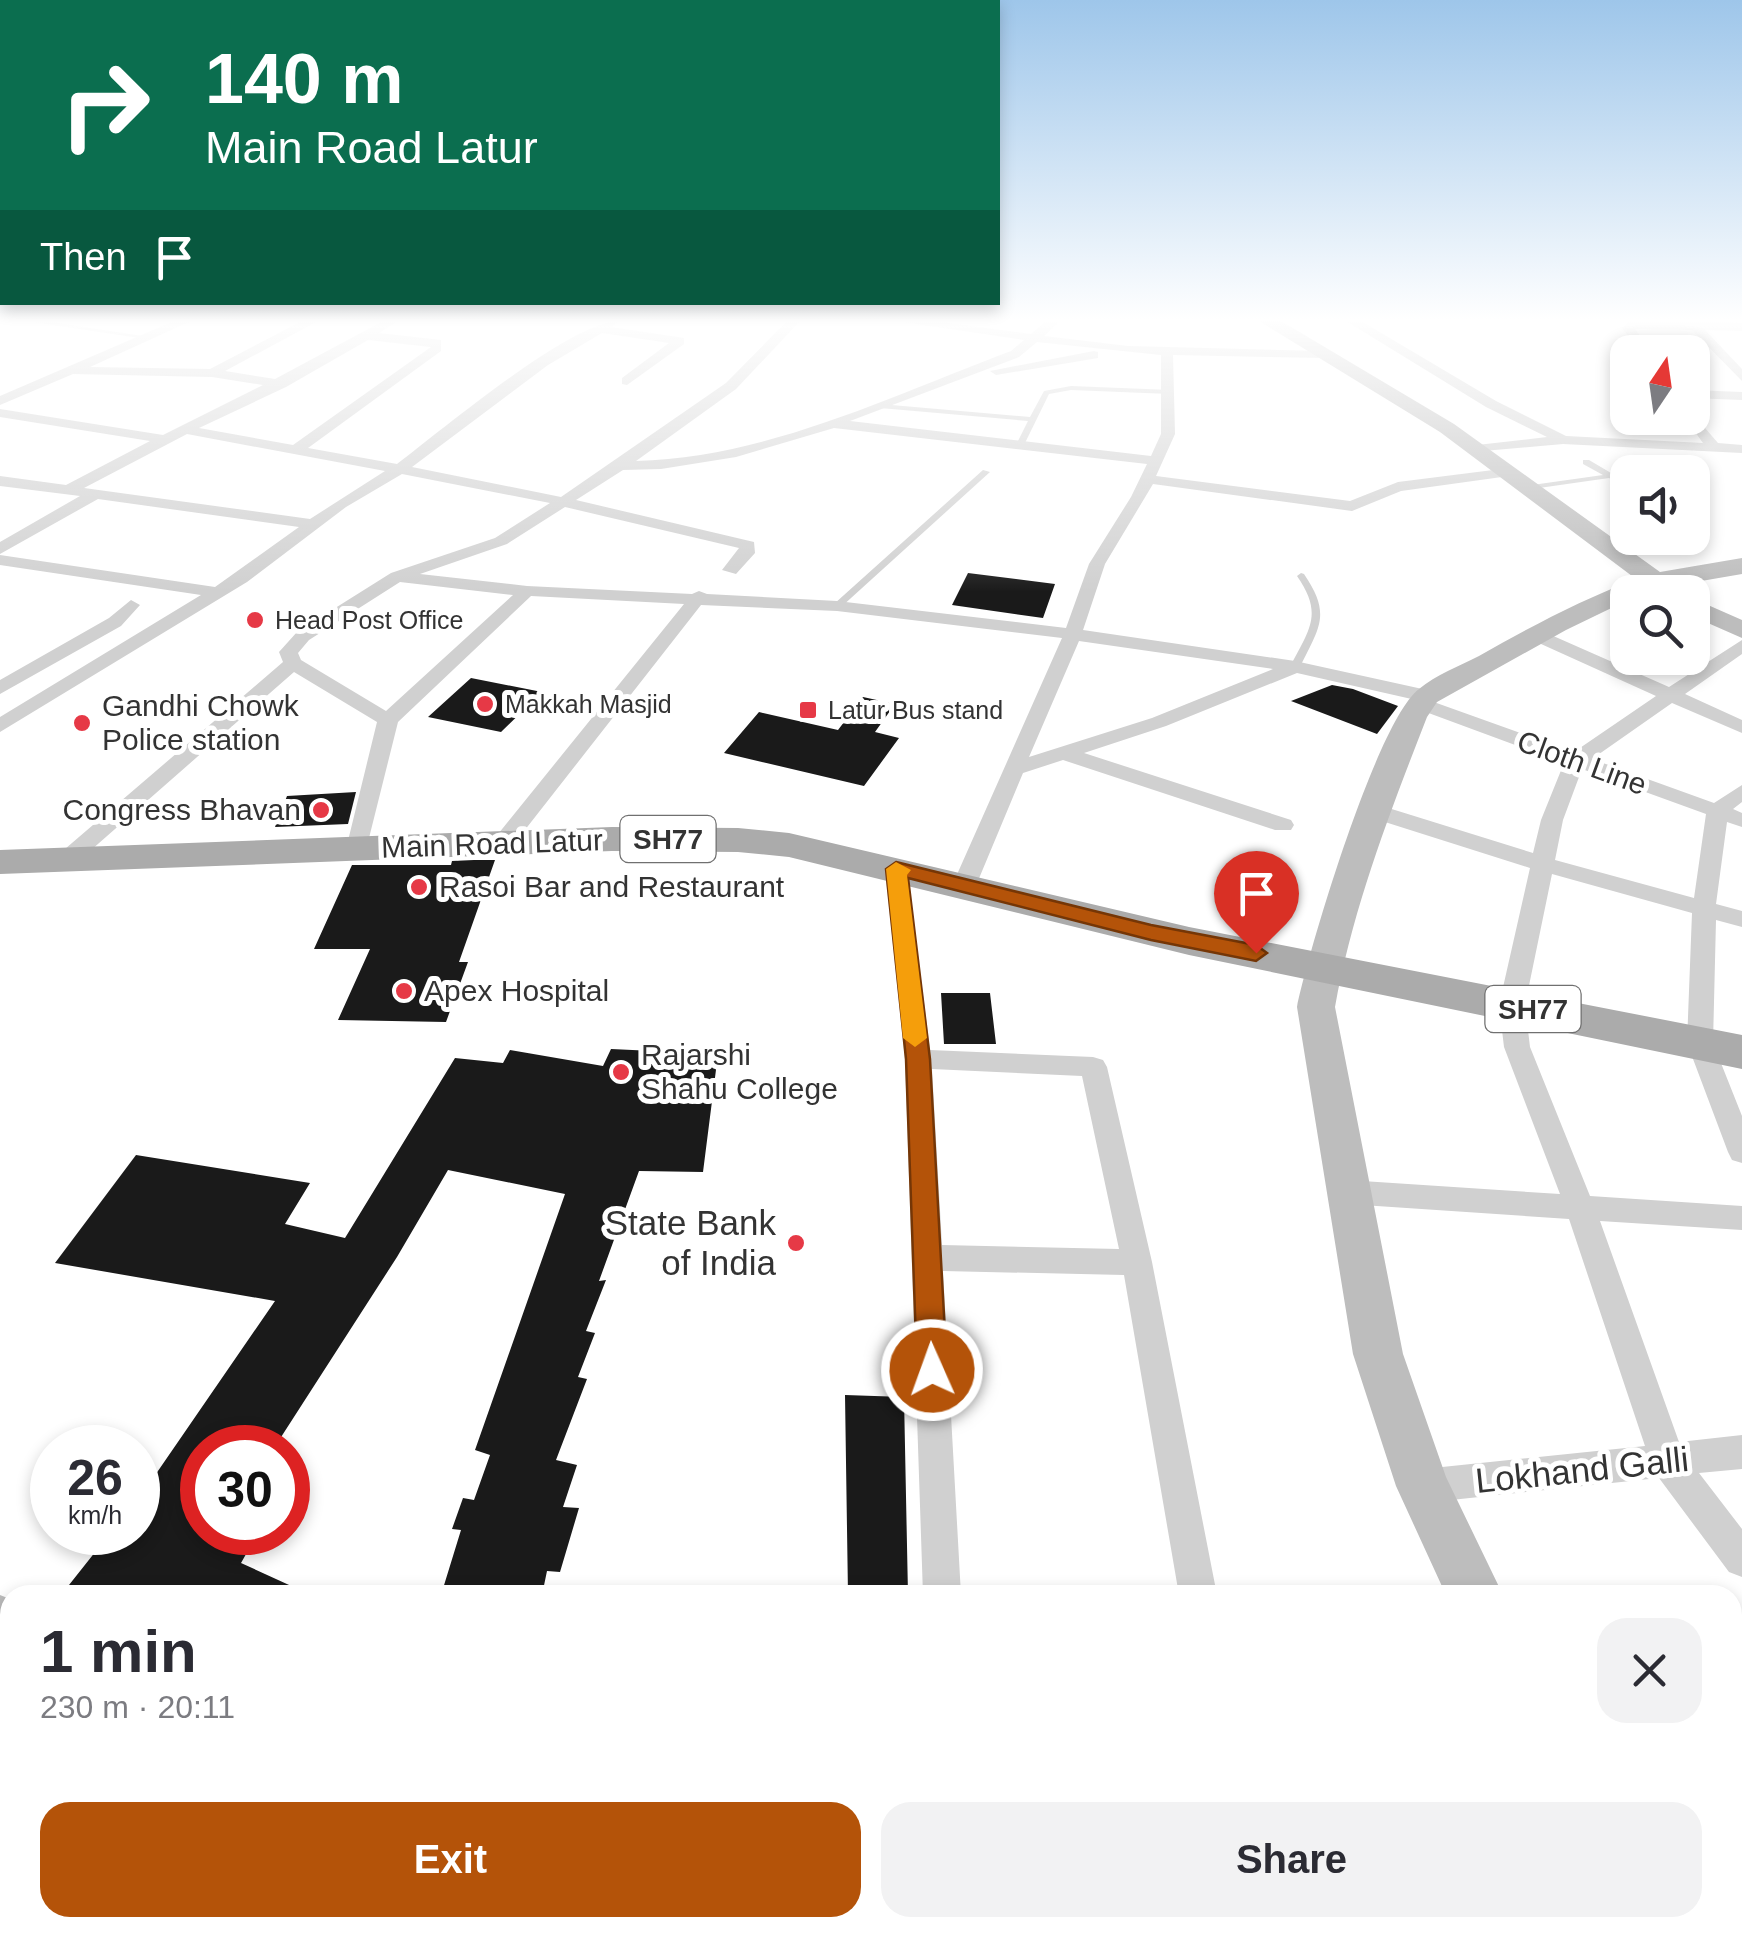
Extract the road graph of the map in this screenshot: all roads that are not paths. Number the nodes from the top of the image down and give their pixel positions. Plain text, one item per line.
1 (220, 411) edge
2 (349, 411) edge
3 (477, 411) edge
4 (696, 411) edge
5 (865, 411) edge
6 (938, 411) edge
7 (1035, 411) edge
8 (1169, 411) edge
9 (1415, 411) edge
10 (1506, 411) edge
11 (0, 412) edge
12 (1031, 420) junction
13 (830, 424) junction
14 (183, 428) junction
15 (1705, 435) edge
16 (164, 438) junction
17 (1563, 440) junction
18 (1020, 446) junction
19 (299, 447) junction
20 (1714, 448) junction
21 (1477, 449) junction
22 (1742, 450) edge
23 (1158, 461) junction
24 (1586, 462) dead end
25 (620, 466) junction
26 (402, 467) junction
27 (986, 472) dead end
28 (1510, 472) junction
29 (1610, 476) joint
30 (1148, 479) junction
31 (2, 482) edge
32 (1532, 487) junction
33 (69, 490) junction
34 (95, 494) junction
35 (564, 502) junction
36 (314, 524) junction
37 (0, 548) edge
38 (0, 560) edge
39 (1742, 566) edge
40 (730, 570) dead end
41 (1646, 575) edge
42 (1708, 575) edge
43 (397, 576) junction
44 (1301, 576) dead end
45 (527, 590) junction
46 (214, 592) junction
47 (699, 596) junction
48 (131, 605) dead end
49 (837, 606) junction
50 (1610, 607) edge
51 (1710, 615) edge
52 (1742, 630) edge
53 (1072, 635) junction
54 (1536, 635) junction
55 (1742, 646) edge
56 (293, 663) junction
57 (1294, 667) junction
58 (0, 688) edge
59 (1668, 695) junction
60 (1424, 700) junction
61 (388, 720) junction
62 (0, 726) edge
63 (1742, 727) edge
64 (1063, 753) junction
65 (1576, 761) junction
66 (1014, 769) junction
67 (1742, 791) edge
68 (1374, 811) junction
69 (1717, 811) junction
70 (1742, 820) edge
71 (1283, 825) dead end
72 (502, 844) junction
73 (357, 850) junction
74 (66, 860) junction
75 (0, 862) edge
76 (1543, 864) junction
77 (896, 869) junction
78 (963, 888) junction
79 (1704, 909) junction
80 (1742, 919) edge
81 (1324, 965) junction
82 (1512, 1005) junction
83 (1721, 1048) edge
84 (918, 1059) junction
85 (1742, 1152) edge
86 (1347, 1192) junction
87 (1580, 1208) junction
88 (1742, 1218) edge
89 (927, 1258) junction
90 (1137, 1262) junction
91 (1742, 1452) edge
92 (1668, 1461) junction
93 (1422, 1486) junction
94 (1742, 1559) edge
95 (942, 1585) edge
96 (1196, 1585) edge
97 (1471, 1585) edge

1 - 14 street
2 - 19 street
3 - 26 street
4 - 25 street
5 - 13 street
6 - 12 lane
7 - 12 lane
8 - 23 street
9 - 21 street
10 - 17 street
11 - 16 street
12 - 18 lane
13 - 18 street
13 - 25 street
14 - 16 street
14 - 19 street
15 - 20 street
16 - 33 street
17 - 20 street
17 - 21 street
18 - 23 street
19 - 26 street
20 - 22 street
21 - 28 street
23 - 30 street
24 - 29 lane
25 - 35 street
26 - 35 street
26 - 36 street
27 - 49 lane
28 - 30 street
28 - 32 street
29 - 32 lane
30 - 53 street
31 - 33 street
32 - 41 street
33 - 34 street
34 - 36 street
34 - 37 street
35 - 40 street
35 - 43 street
36 - 46 street
38 - 46 street
39 - 42 street
43 - 45 street, Cloth Line
43 - 56 street
44 - 57 lane
45 - 47 street, Cloth Line
45 - 61 street
46 - 62 street
47 - 49 street, Cloth Line
47 - 72 street
48 - 58 street
49 - 53 street, Cloth Line
50 - 54 street
51 - 52 street
53 - 57 street, Cloth Line
53 - 66 street
54 - 59 street
54 - 60 street
55 - 59 street
56 - 61 street
56 - 74 street
57 - 60 street, Cloth Line
57 - 64 street
59 - 63 street
59 - 65 street
60 - 65 street, Cloth Line
60 - 68 street
61 - 73 street
64 - 66 street
64 - 71 street
65 - 69 street, Cloth Line
65 - 76 street
66 - 78 street
67 - 69 street
68 - 76 street
68 - 81 street
69 - 70 street, Cloth Line
69 - 79 street
72 - 73 main road, Main Road Latur / SH77
72 - 77 main road, Main Road Latur / SH77
73 - 74 main road, Main Road Latur / SH77
74 - 75 main road, Main Road Latur / SH77
76 - 79 street
76 - 82 street
77 - 78 main road, Main Road Latur / SH77
77 - 84 street
78 - 81 main road, Main Road Latur / SH77
79 - 80 street
79 - 83 street
81 - 82 main road, Main Road Latur / SH77
81 - 86 street
82 - 83 main road, Main Road Latur / SH77
82 - 87 street
83 - 85 street
84 - 89 street
84 - 90 street
86 - 87 street
86 - 93 street
87 - 88 street
87 - 92 street
89 - 90 street
89 - 95 street
90 - 96 street
91 - 92 street, Lokhand Galli
92 - 93 street, Lokhand Galli
92 - 94 street
93 - 97 street

